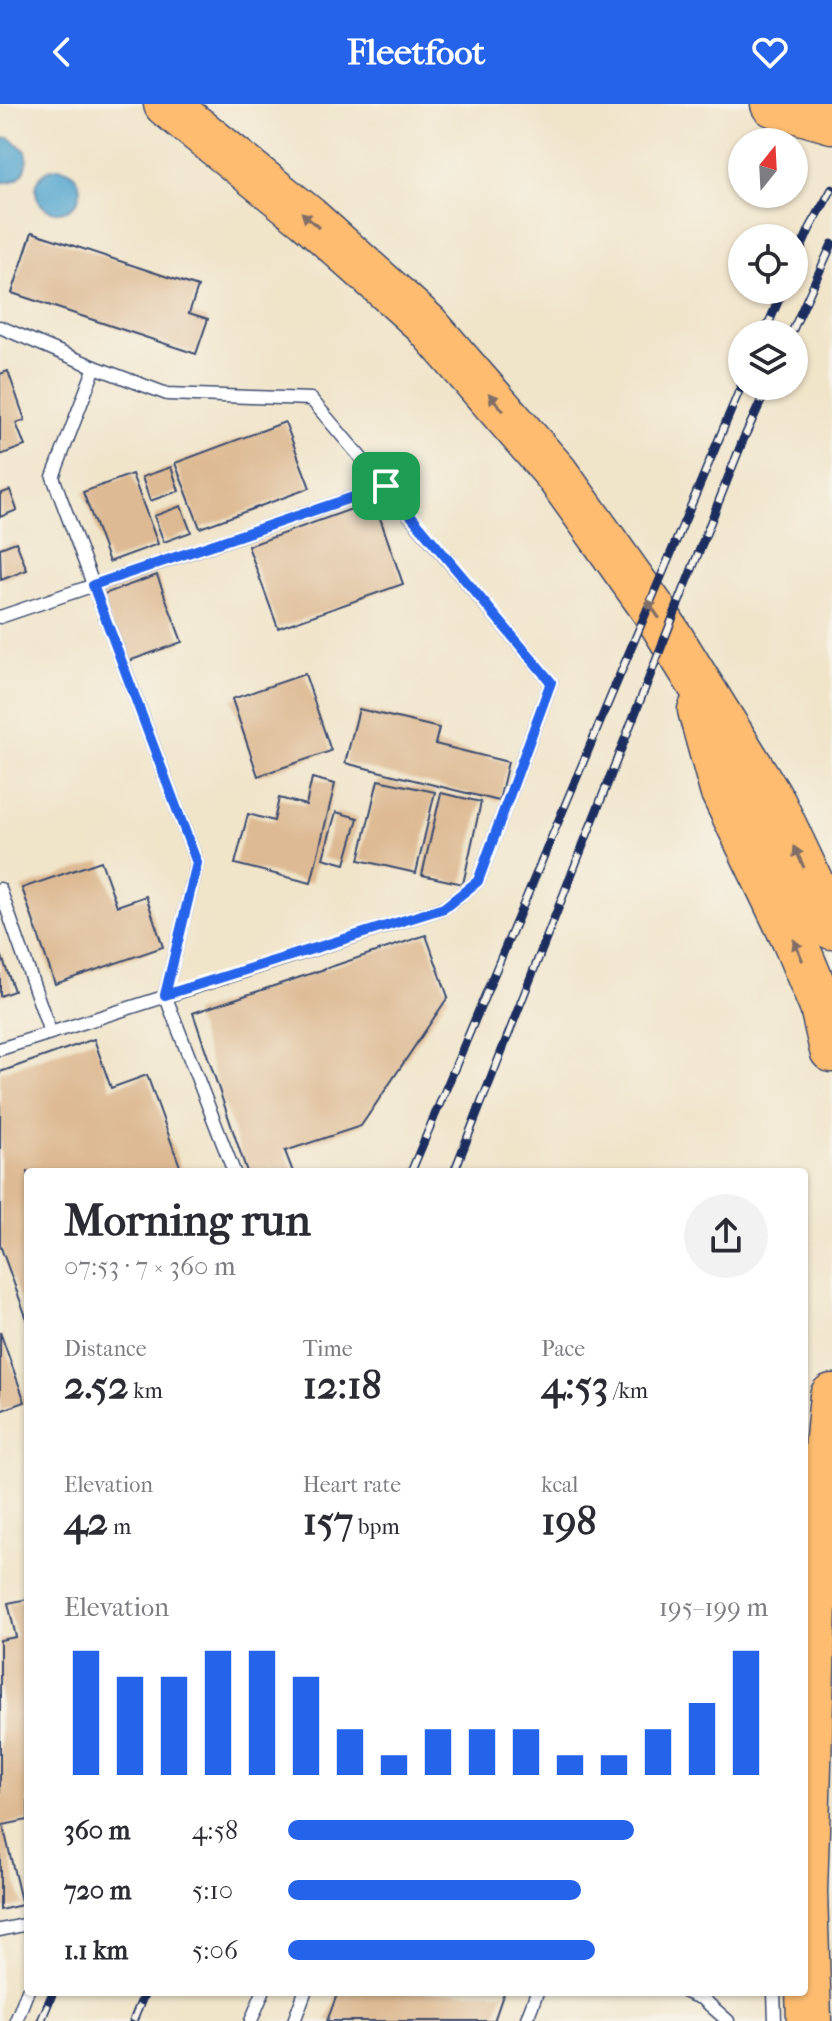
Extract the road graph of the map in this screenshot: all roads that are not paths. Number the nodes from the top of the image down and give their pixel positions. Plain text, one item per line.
1 (166, 104) edge
2 (773, 104) edge
3 (832, 121) edge
4 (0, 327) edge
5 (95, 367) junction
6 (386, 486) junction
7 (93, 585) junction
8 (0, 617) edge
9 (684, 656) junction
10 (0, 889) edge
11 (832, 927) edge
12 (165, 995) junction
13 (50, 1032) junction
14 (0, 1049) edge
15 (832, 1050) edge
16 (232, 1168) edge
17 (832, 1396) edge
18 (808, 1791) edge
19 (24, 1925) edge
20 (0, 1930) edge
21 (808, 1989) edge
22 (26, 1996) edge
23 (261, 1996) edge
24 (303, 1996) edge
25 (535, 1996) edge
26 (695, 1996) edge
27 (774, 1996) edge
28 (16, 2021) edge
29 (251, 2021) edge
30 (294, 2021) edge
31 (526, 2021) edge
32 (728, 2021) edge
33 (775, 2021) edge
34 (809, 2021) edge

9 -> 1 highway
2 - 3 highway
4 - 5 lane
5 - 6 lane
5 - 7 lane
6 - 7 lane
6 - 12 lane
7 - 8 lane
7 - 12 lane
11 -> 9 highway
15 -> 9 highway
10 - 13 lane
12 - 13 lane
12 - 16 lane
13 - 14 lane
17 - 18 highway
19 - 20 lane
21 - 34 highway
22 - 28 lane
23 - 29 lane
24 - 30 lane
25 - 31 lane
26 - 32 lane
27 - 33 lane

